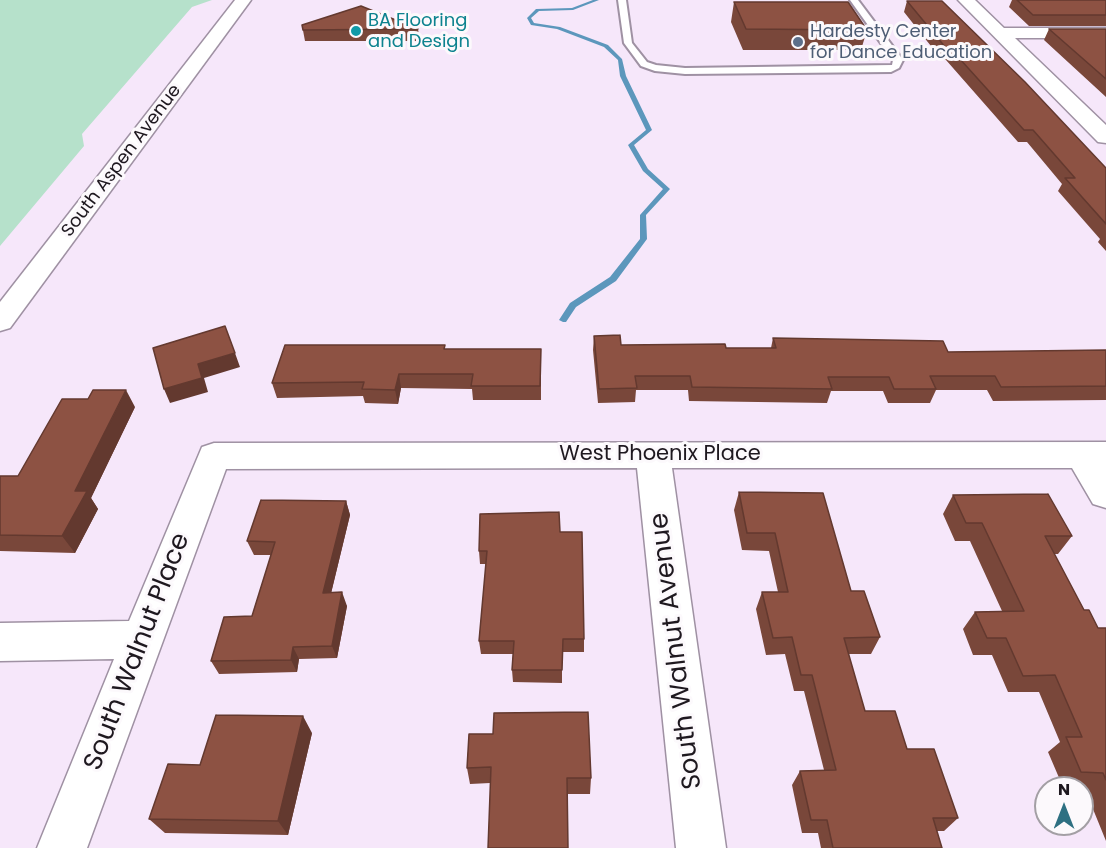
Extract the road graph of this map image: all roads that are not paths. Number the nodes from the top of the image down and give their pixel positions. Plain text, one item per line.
1 (243, 0) edge
2 (622, 0) edge
3 (854, 0) edge
4 (966, 0) edge
5 (1000, 33) junction
6 (1106, 33) edge
7 (1104, 133) edge
8 (0, 322) edge
9 (653, 455) junction
10 (1094, 455) edge
11 (214, 456) joint
12 (1106, 494) edge
13 (143, 640) junction
14 (0, 642) edge
15 (62, 848) edge
16 (701, 848) edge

1 - 8 street, South Aspen Avenue
2 - 3 lane
4 - 5 street
5 - 6 street
5 - 7 street
9 - 10 street, West Phoenix Place
9 - 11 street, West Phoenix Place
9 - 16 street, South Walnut Avenue
10 - 12 street
11 - 13 street, South Walnut Place
13 - 14 street
13 - 15 street, South Walnut Place

